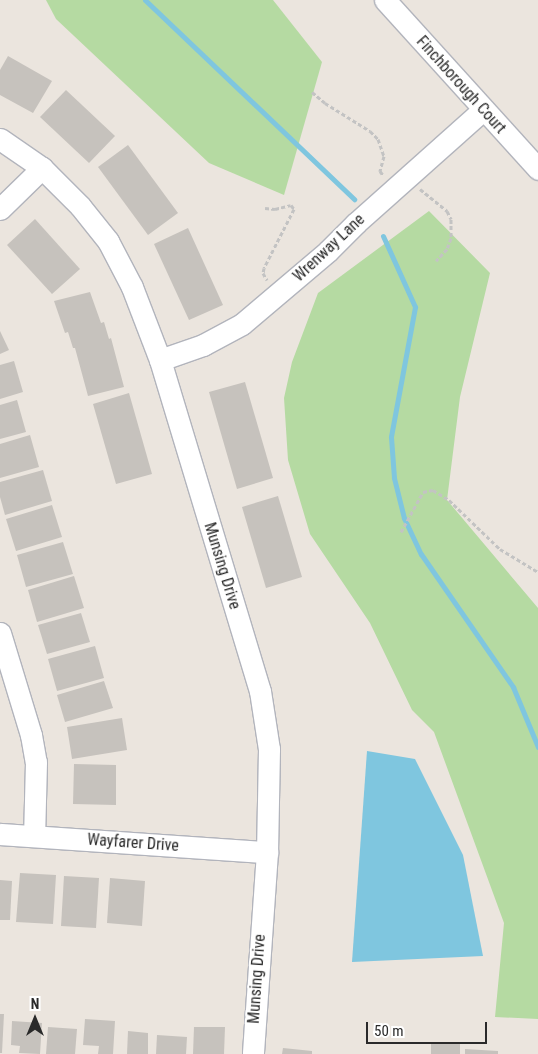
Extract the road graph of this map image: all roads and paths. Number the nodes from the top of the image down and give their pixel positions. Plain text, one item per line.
1 (385, 0) edge
2 (312, 92) dead end
3 (483, 110) junction
4 (0, 138) edge
5 (42, 168) junction
6 (538, 169) edge
7 (383, 175) dead end
8 (419, 188) dead end
9 (265, 208) dead end
10 (0, 209) edge
11 (436, 261) dead end
12 (267, 281) dead end
13 (160, 360) junction
14 (401, 532) dead end
15 (538, 572) edge
16 (0, 633) edge
17 (0, 834) edge
18 (34, 836) junction
19 (267, 852) junction
20 (253, 1054) edge

1 - 3 street, Finchborough Court
2 - 7 path
3 - 6 street, Finchborough Court
3 - 13 street, Wrenway Lane
4 - 5 street, Munsing Drive
5 - 10 street
5 - 13 street, Munsing Drive
8 - 11 path
9 - 12 path
13 - 19 street, Munsing Drive
14 - 15 path
16 - 18 street
17 - 18 street, Wayfarer Drive
18 - 19 street, Wayfarer Drive
19 - 20 street, Munsing Drive

